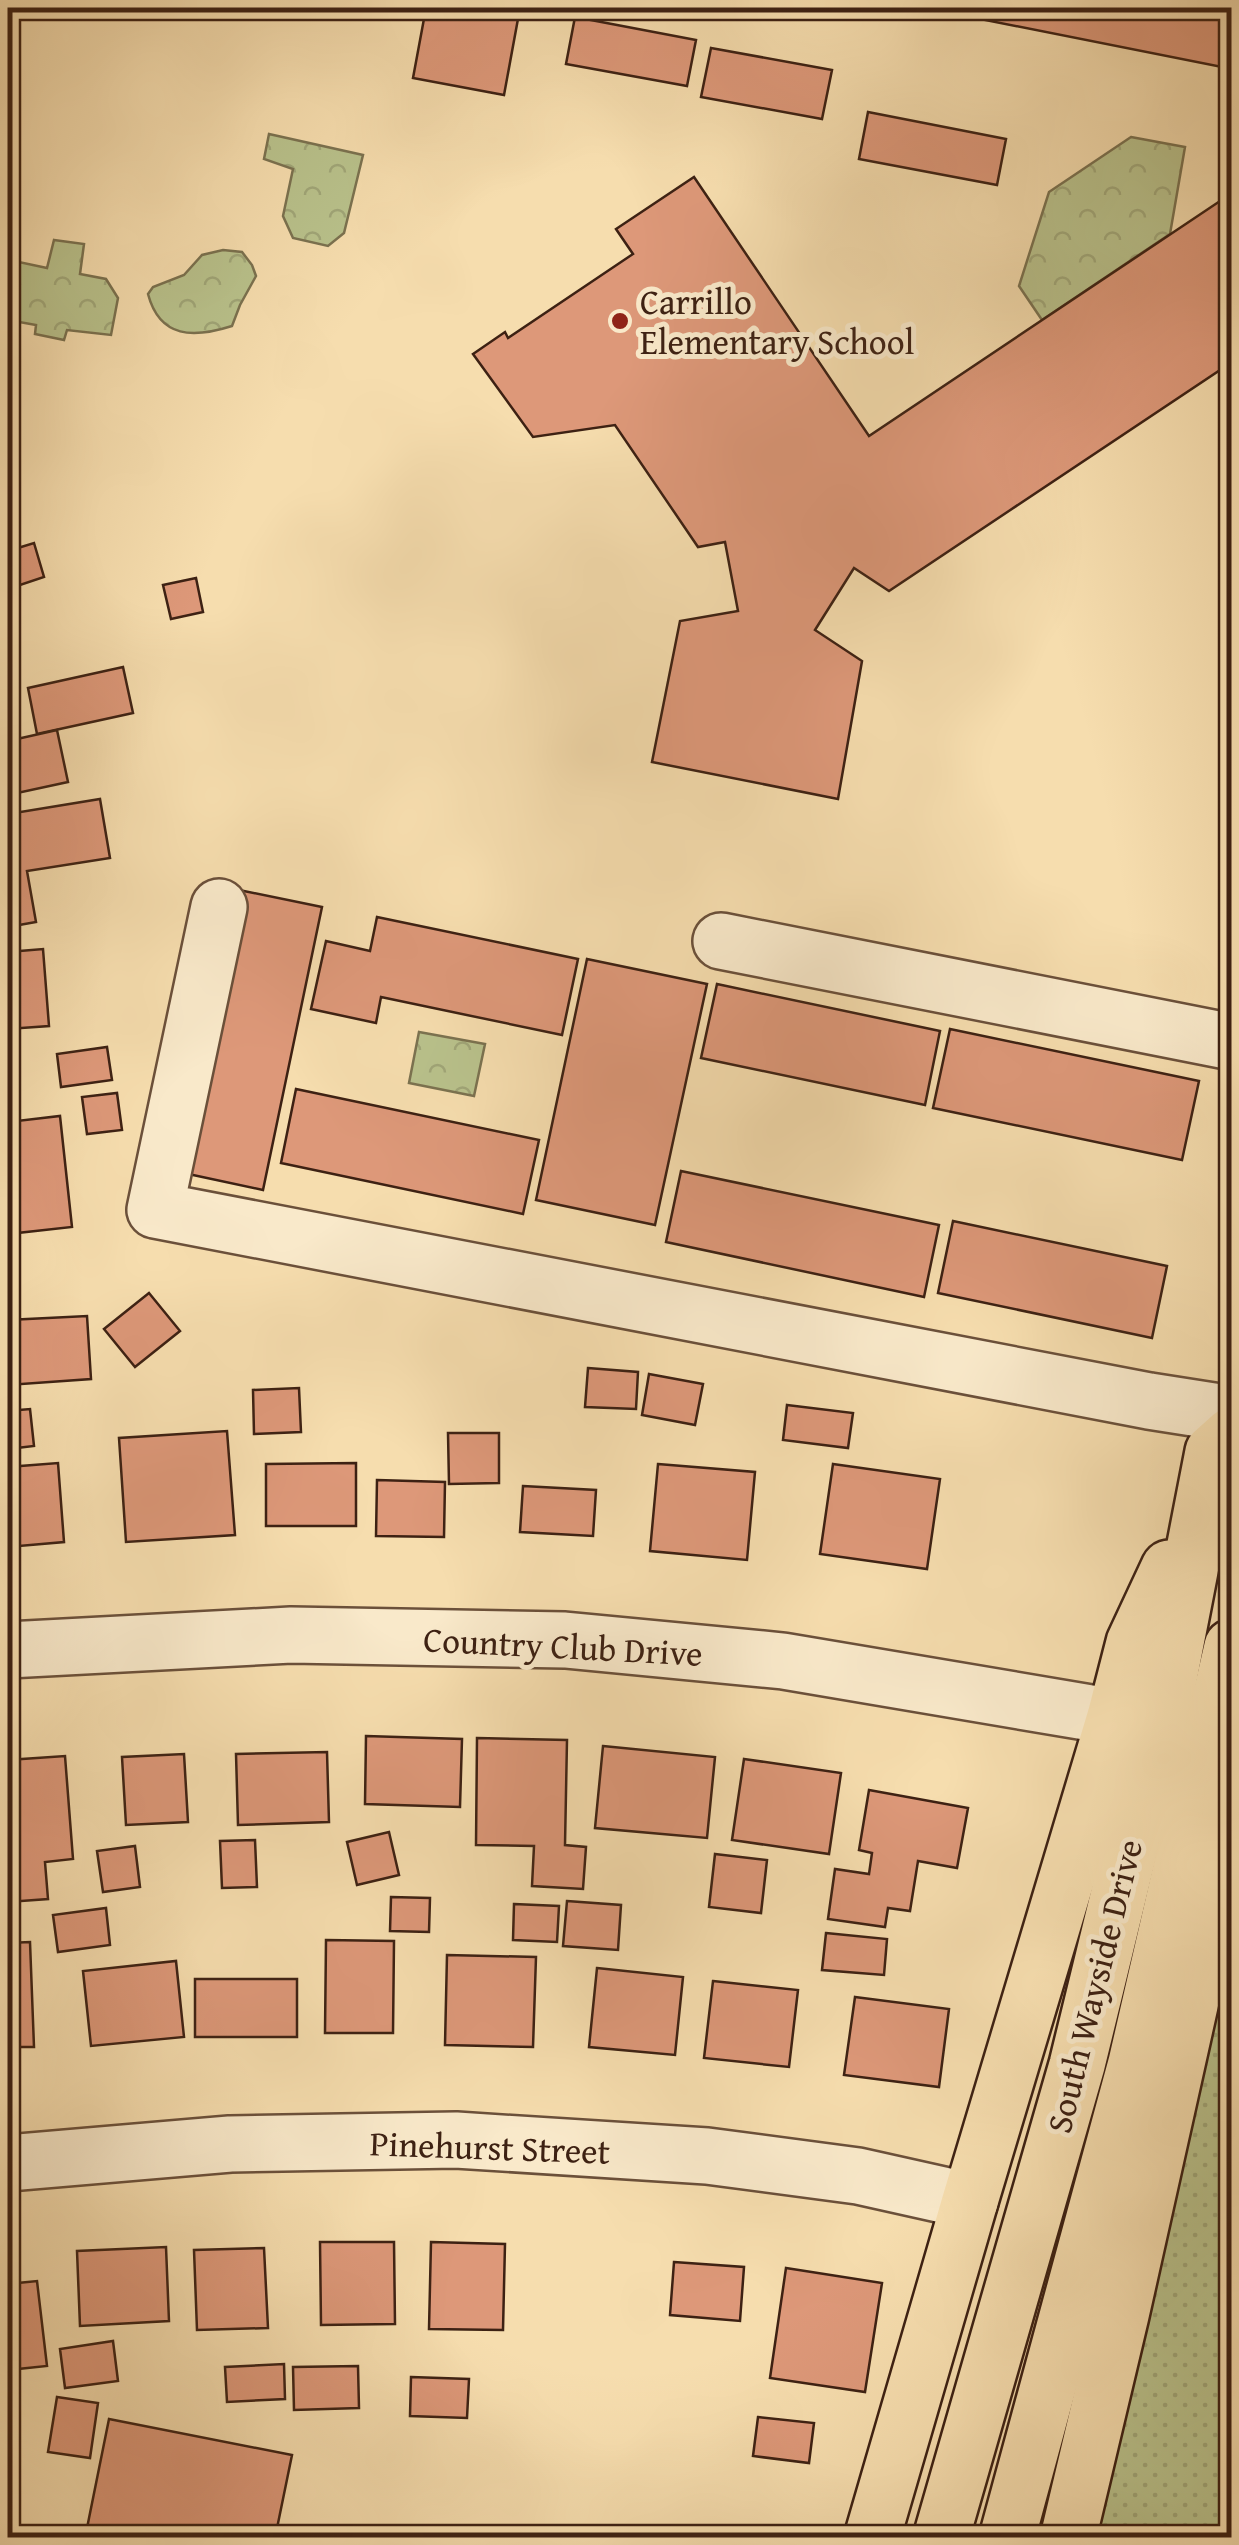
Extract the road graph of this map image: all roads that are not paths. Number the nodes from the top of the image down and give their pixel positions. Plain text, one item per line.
1 (219, 907) dead end
2 (721, 940) dead end
3 (1232, 1042) edge
4 (1232, 1414) edge
5 (1232, 1435) edge
6 (1204, 1493) junction
7 (1232, 1647) edge
8 (8, 1650) edge
9 (1114, 1717) junction
10 (1232, 1794) edge
11 (8, 2163) edge
12 (970, 2201) junction
13 (872, 2538) edge
14 (942, 2538) edge
15 (1006, 2538) edge
16 (1068, 2538) edge

1 - 4 street
2 - 3 street
5 - 6 main road, South Wayside Drive
6 - 9 main road
6 - 14 main road, South Wayside Drive
7 - 15 main road, South Wayside Drive
8 - 9 street, Country Club Drive
9 - 12 main road
10 - 16 main road
11 - 12 street, Pinehurst Street
12 - 13 main road

